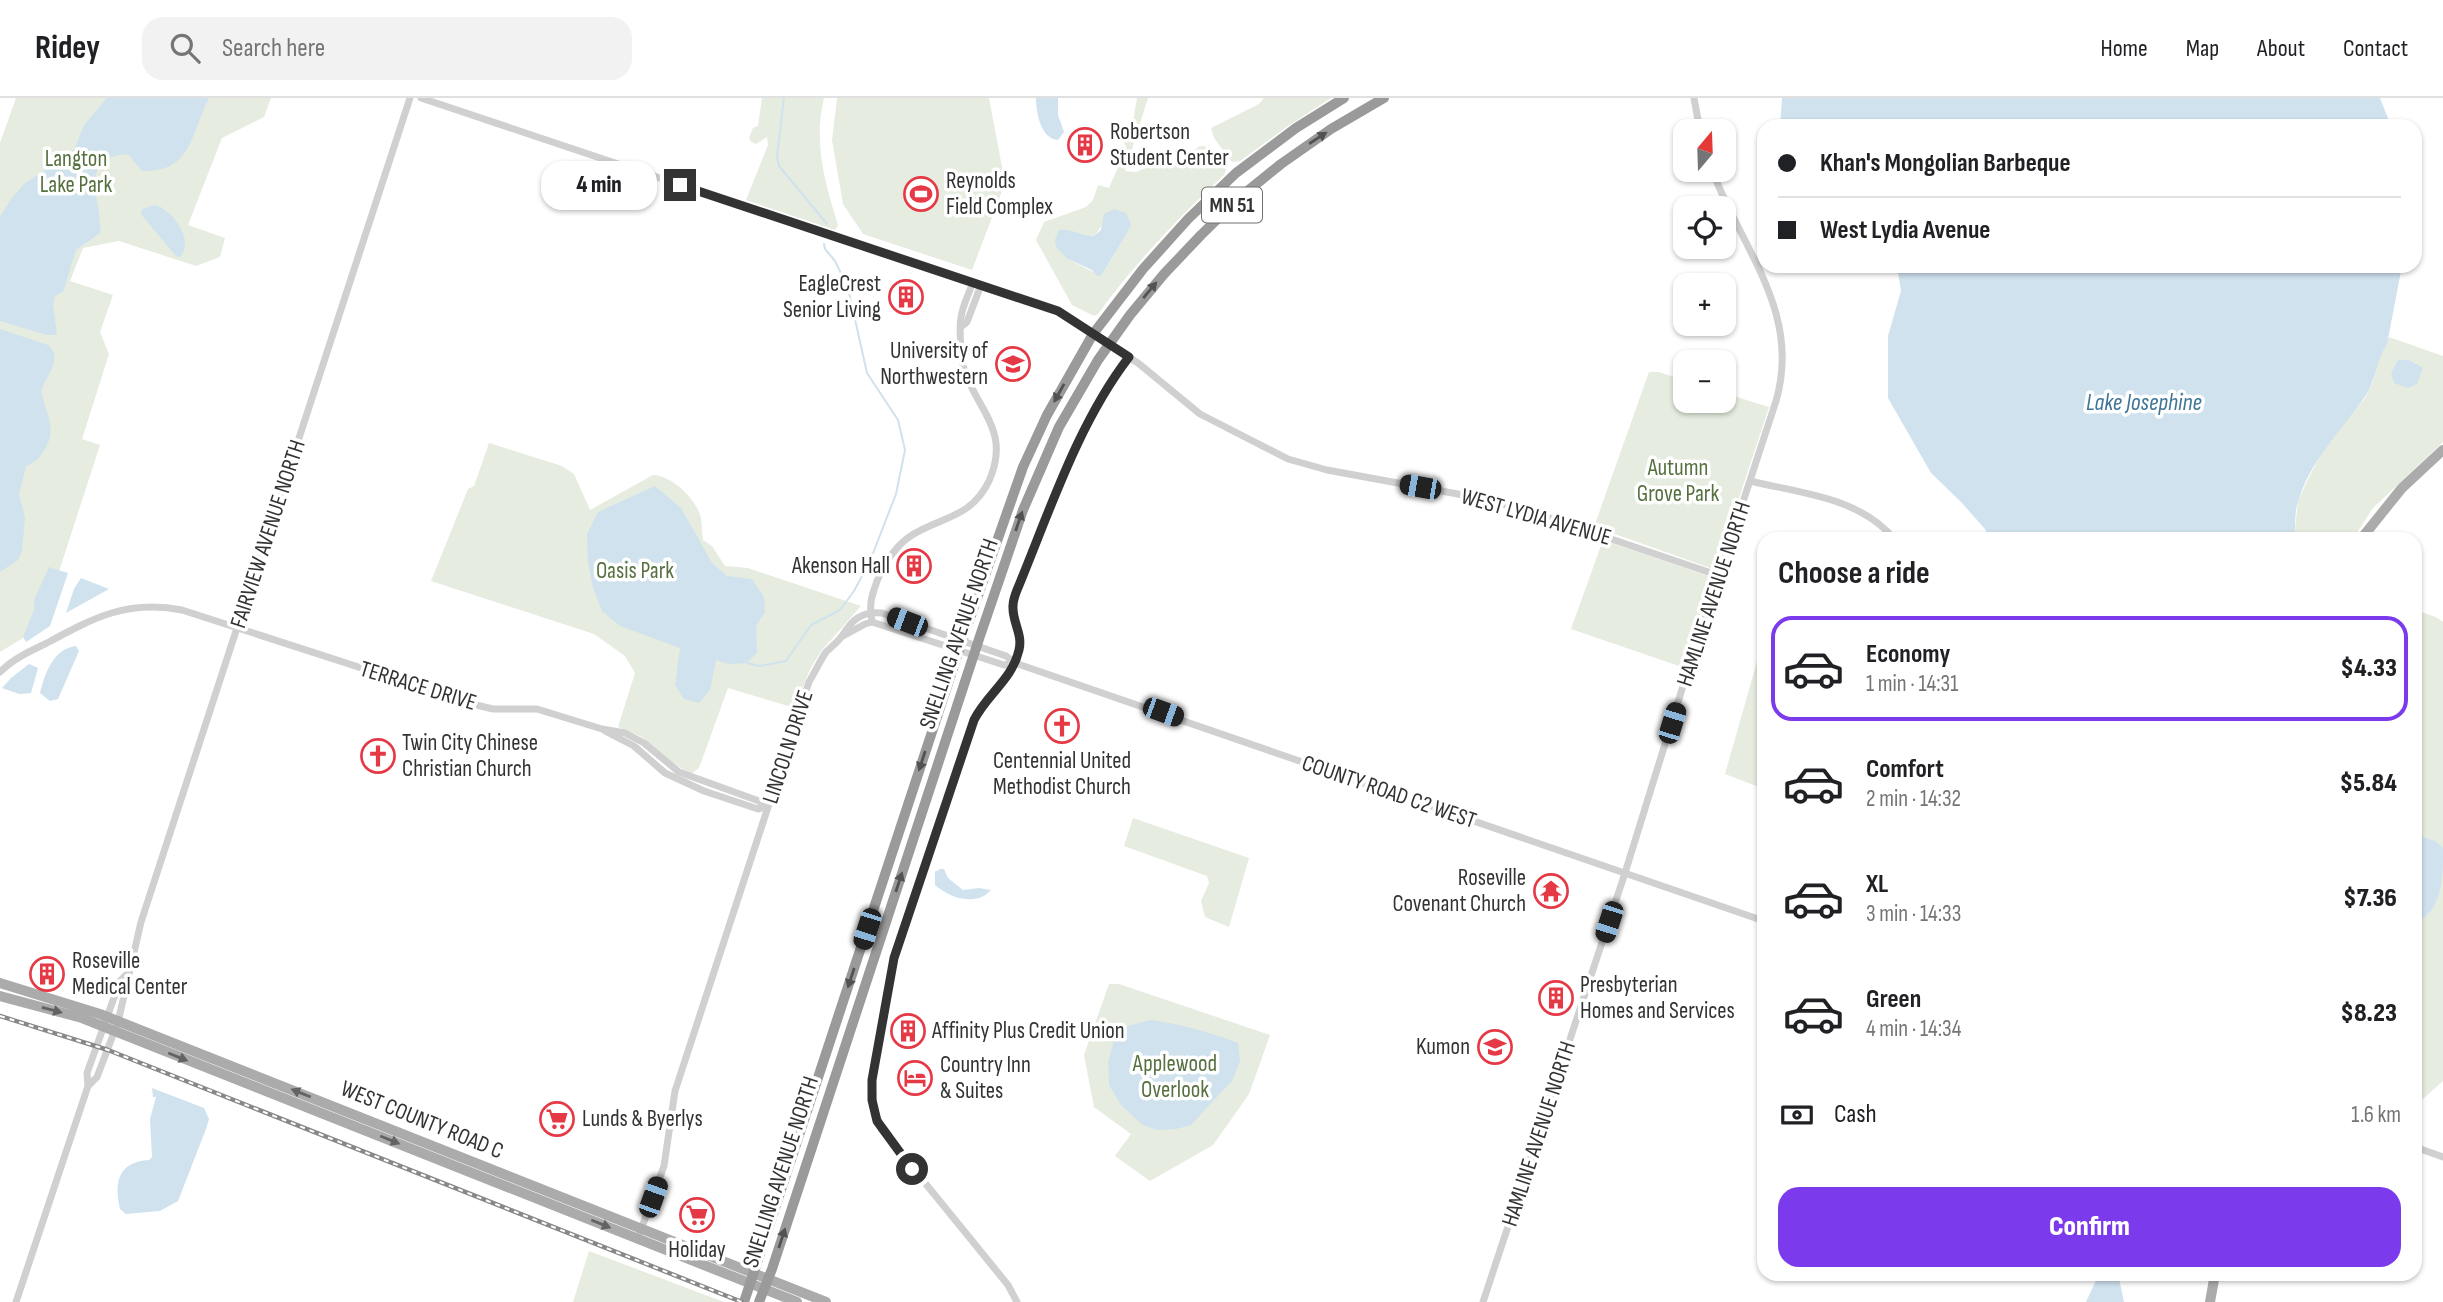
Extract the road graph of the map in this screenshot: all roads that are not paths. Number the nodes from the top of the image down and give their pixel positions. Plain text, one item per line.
1 (410, 98) edge
2 (421, 98) edge
3 (1344, 98) edge
4 (1384, 98) edge
5 (1694, 98) edge
6 (1698, 119) edge
7 (1718, 182) edge
8 (1757, 264) edge
9 (1761, 273) edge
10 (977, 284) junction
11 (1093, 334) junction
12 (1108, 344) junction
13 (1129, 357) junction
14 (2443, 450) edge
15 (1750, 481) junction
16 (1886, 532) edge
17 (2367, 532) edge
18 (1720, 576) junction
19 (870, 612) junction
20 (872, 622) junction
21 (237, 629) junction
22 (841, 637) junction
23 (960, 645) junction
24 (975, 650) junction
25 (1015, 663) junction
26 (0, 672) edge
27 (602, 729) junction
28 (1625, 873) junction
29 (1757, 919) edge
30 (129, 972) junction
31 (0, 983) edge
32 (0, 996) edge
33 (105, 1022) junction
34 (117, 1027) junction
35 (88, 1086) junction
36 (2422, 1150) edge
37 (2443, 1157) edge
38 (642, 1228) junction
39 (638, 1238) junction
40 (752, 1278) junction
41 (2214, 1281) edge
42 (767, 1284) junction
43 (16, 1302) edge
44 (744, 1302) edge
45 (759, 1302) edge
46 (797, 1302) edge
47 (826, 1302) edge
48 (1017, 1302) edge
49 (1483, 1302) edge
50 (2210, 1302) edge

1 - 21 street, FAIRVIEW AVENUE NORTH
2 - 10 street
3 - 11 highway, SNELLING AVENUE NORTH / MN 51
12 -> 4 highway, SNELLING AVENUE NORTH / MN 51
5 - 6 street
7 - 8 street, HAMLINE AVENUE NORTH
9 - 15 street, HAMLINE AVENUE NORTH
10 - 11 street
10 - 19 street
11 - 12 street, WEST LYDIA AVENUE
11 -> 23 highway, SNELLING AVENUE NORTH / MN 51
12 - 13 street, WEST LYDIA AVENUE
24 -> 12 highway, SNELLING AVENUE NORTH / MN 51
13 - 18 street, WEST LYDIA AVENUE
13 - 25 street
14 - 17 main road
15 - 16 street
15 - 18 street, HAMLINE AVENUE NORTH
18 - 28 street, HAMLINE AVENUE NORTH
19 - 20 street
19 - 22 street, LINCOLN DRIVE
19 - 23 street, COUNTY ROAD C2 WEST
20 - 22 street
20 - 23 street, COUNTY ROAD C2 WEST
21 - 26 street, TERRACE DRIVE
21 - 27 street, TERRACE DRIVE
21 - 30 street, FAIRVIEW AVENUE NORTH
22 - 38 street, LINCOLN DRIVE
23 - 24 street, COUNTY ROAD C2 WEST
23 -> 40 highway, SNELLING AVENUE NORTH / MN 51
24 - 25 street, COUNTY ROAD C2 WEST
42 -> 24 highway, SNELLING AVENUE NORTH / MN 51
25 - 28 street, COUNTY ROAD C2 WEST
25 - 48 street
27 - 27 street, TERRACE DRIVE
28 - 29 street, COUNTY ROAD C2 WEST
28 - 49 street, HAMLINE AVENUE NORTH
30 - 33 street, FAIRVIEW AVENUE NORTH
30 - 34 street, FAIRVIEW AVENUE NORTH
31 - 33 main road, WEST COUNTY ROAD C
32 -> 33 main road, WEST COUNTY ROAD C
33 - 34 main road, WEST COUNTY ROAD C
33 - 35 street, FAIRVIEW AVENUE NORTH
34 - 35 street, FAIRVIEW AVENUE NORTH
38 -> 34 main road, WEST COUNTY ROAD C
34 -> 39 main road, WEST COUNTY ROAD C
35 - 43 street, FAIRVIEW AVENUE NORTH
36 - 37 street
38 - 39 street, LINCOLN DRIVE
38 - 40 main road, WEST COUNTY ROAD C
39 - 40 main road, WEST COUNTY ROAD C
40 - 42 main road, WEST COUNTY ROAD C
40 - 44 highway, SNELLING AVENUE NORTH / MN 51
41 - 50 main road
42 - 45 highway, SNELLING AVENUE NORTH / MN 51
42 - 46 main road, WEST COUNTY ROAD C
42 - 47 main road, WEST COUNTY ROAD C

